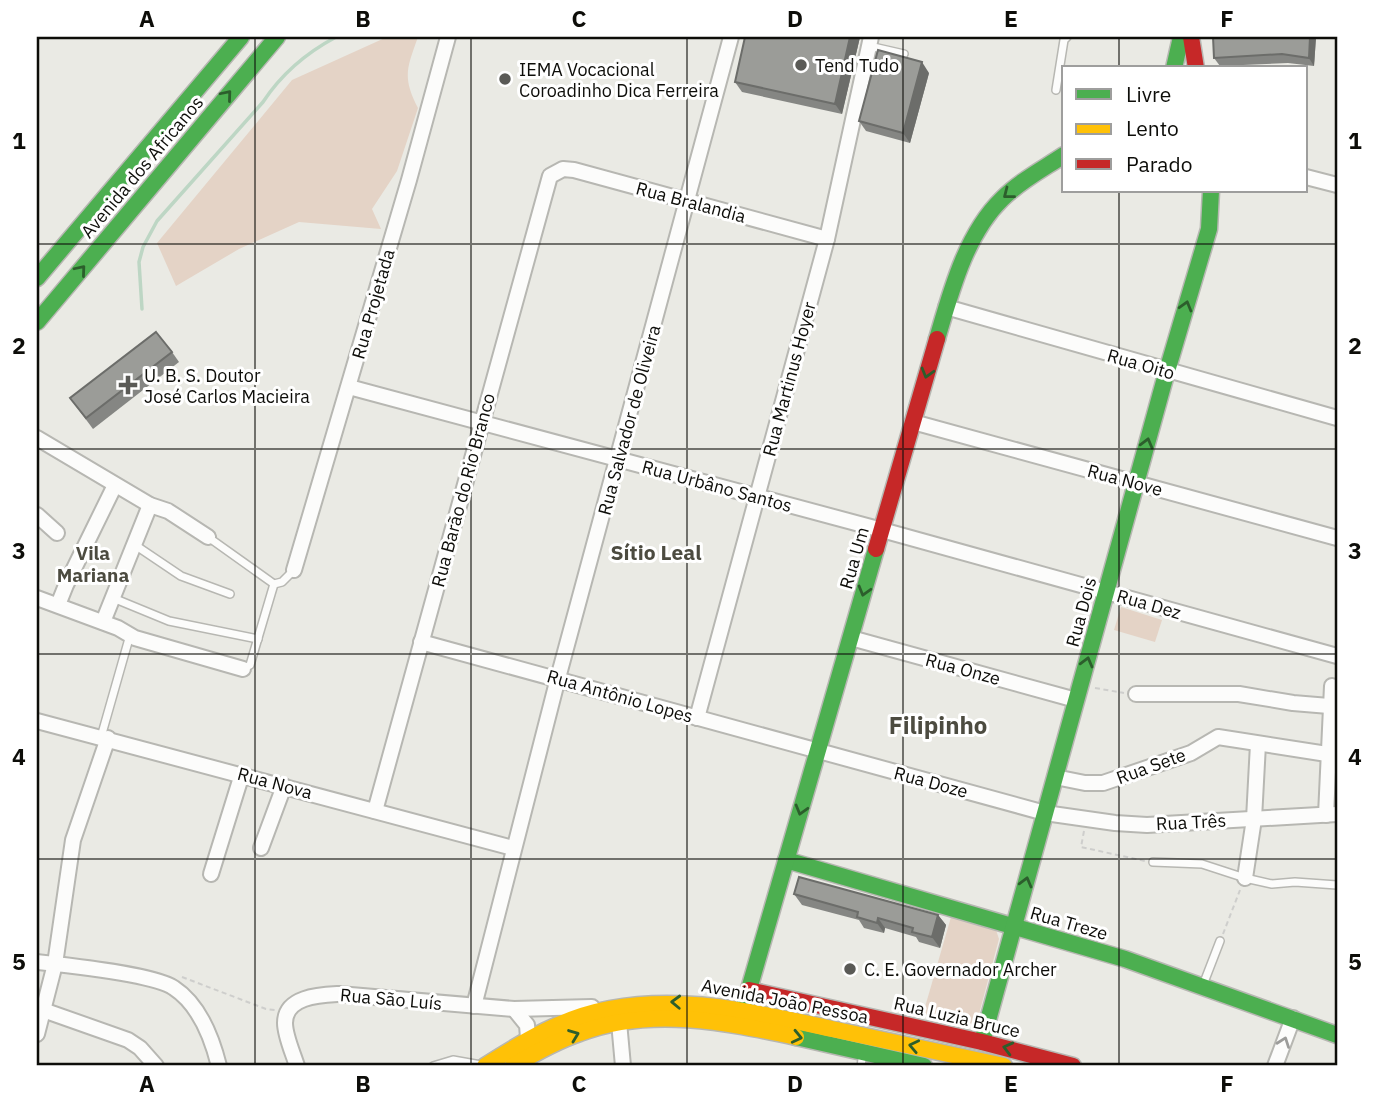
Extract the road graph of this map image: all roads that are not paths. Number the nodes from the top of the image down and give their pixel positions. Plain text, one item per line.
1 (241, 37) edge
2 (277, 37) edge
3 (447, 37) edge
4 (731, 37) edge
5 (1067, 37) edge
6 (1181, 37) edge
7 (1191, 37) edge
8 (870, 41) edge
9 (904, 54) edge
10 (1174, 66) edge
11 (1196, 66) edge
12 (1056, 90) dead end
13 (141, 154) junction
14 (1062, 156) edge
15 (555, 172) joint
16 (1308, 178) edge
17 (1337, 185) edge
18 (1211, 192) edge
19 (689, 201) junction
20 (108, 237) junction
21 (827, 239) junction
22 (37, 278) edge
23 (946, 307) junction
24 (37, 322) edge
25 (1167, 371) junction
26 (349, 387) junction
27 (1337, 418) edge
28 (913, 422) junction
29 (481, 424) junction
30 (37, 438) edge
31 (618, 460) junction
32 (1136, 484) junction
33 (115, 485) junction
34 (756, 498) junction
35 (150, 505) junction
36 (37, 515) edge
37 (882, 530) junction
38 (57, 533) dead end
39 (208, 537) joint
40 (1337, 538) edge
41 (134, 544) junction
42 (294, 570) joint
43 (274, 584) junction
44 (1106, 593) junction
45 (230, 594) dead end
46 (37, 598) edge
47 (113, 598) junction
48 (58, 605) junction
49 (103, 622) junction
50 (130, 635) junction
51 (851, 638) junction
52 (258, 639) junction
53 (421, 642) junction
54 (1336, 656) edge
55 (243, 669) joint
56 (558, 678) junction
57 (1078, 693) junction
58 (1136, 694) road end
59 (1332, 698) edge
60 (697, 718) junction
61 (37, 721) edge
62 (104, 738) junction
63 (1258, 744) junction
64 (818, 752) junction
65 (1327, 754) junction
66 (242, 774) junction
67 (1055, 777) junction
68 (284, 786) junction
69 (375, 811) junction
70 (1045, 813) junction
71 (1332, 814) edge
72 (1254, 819) junction
73 (261, 848) dead end
74 (513, 848) junction
75 (786, 860) junction
76 (1153, 862) road end
77 (211, 874) dead end
78 (1245, 878) junction
79 (1337, 885) edge
80 (1014, 926) junction
81 (1220, 941) road end
82 (37, 962) edge
83 (55, 964) junction
84 (1203, 986) junction
85 (749, 990) junction
86 (474, 1006) junction
87 (514, 1009) junction
88 (743, 1010) junction
89 (619, 1014) junction
90 (1293, 1018) junction
91 (39, 1022) edge
92 (1337, 1035) edge
93 (528, 1038) junction
94 (982, 1042) junction
95 (862, 1059) edge
96 (156, 1066) edge
97 (219, 1066) edge
98 (297, 1066) edge
99 (433, 1066) edge
100 (485, 1066) edge
101 (513, 1066) edge
102 (623, 1066) edge
103 (918, 1066) edge
104 (1004, 1066) edge
105 (1073, 1066) edge
106 (1275, 1066) edge

1 - 13 main road, Avenida dos Africanos
20 -> 2 main road, Avenida dos Africanos
3 - 26 street, Rua Projetada
4 - 19 street, Rua Salvador de Oliveira
5 - 12 lane
6 - 10 main road
7 - 11 main road
8 - 9 lane
8 - 21 street, Rua Martinus Hoyer
13 - 20 main road
13 - 22 main road, Avenida dos Africanos
14 -> 23 main road, Rua Um
15 - 19 street, Rua Bralandia
15 - 29 street, Rua Barão do Rio Branco
16 - 17 street
25 -> 18 main road, Rua Dois
19 - 21 street, Rua Bralandia
19 - 31 street, Rua Salvador de Oliveira
24 -> 20 main road, Avenida dos Africanos
21 - 34 street, Rua Martinus Hoyer
23 - 25 street, Rua Oito
23 -> 28 main road, Rua Um
25 - 27 street, Rua Oito
32 -> 25 main road, Rua Dois
26 - 29 street, Rua Urbâno Santos
26 - 42 street, Rua Projetada
28 - 32 street, Rua Nove
28 - 37 main road, Rua Um
29 - 31 street, Rua Urbâno Santos
29 - 53 street, Rua Barão do Rio Branco
30 - 33 street
31 - 34 street, Rua Urbâno Santos
31 - 56 street, Rua Salvador de Oliveira
32 - 40 street, Rua Nove
32 - 44 main road, Rua Dois
33 - 35 street
33 - 48 street
34 - 37 street, Rua Urbâno Santos
34 - 60 street, Rua Martinus Hoyer
35 - 39 street
35 - 41 street
36 - 38 street
37 - 44 street, Rua Dez
37 -> 51 main road, Rua Um
39 - 43 lane
41 - 45 lane
41 - 47 street
42 - 43 lane
43 - 52 lane
44 - 54 street, Rua Dez
57 -> 44 main road, Rua Dois
46 - 48 street
47 - 49 street
47 - 52 lane
48 - 49 street
49 - 50 street
50 - 55 street
50 - 62 lane
51 - 57 street, Rua Onze
51 - 64 main road, Rua Um
52 - 55 lane
53 - 56 street, Rua Antônio Lopes
53 - 69 street, Rua Barão do Rio Branco
56 - 60 street, Rua Antônio Lopes
56 - 74 street, Rua Salvador de Oliveira
57 - 67 main road, Rua Dois
58 - 59 street
59 - 65 street
60 - 64 street, Rua Antônio Lopes
61 - 62 street, Rua Nova
62 - 66 street, Rua Nova
62 - 83 street
63 - 65 street, Rua Sete
63 - 67 street, Rua Sete
63 - 72 street
64 - 70 street, Rua Doze
64 -> 75 main road, Rua Um
65 - 71 street
66 - 68 street, Rua Nova
66 - 77 street
67 - 70 main road, Rua Dois
68 - 69 street, Rua Nova
68 - 73 street
69 - 74 street, Rua Nova
70 - 72 street, Rua Três
80 -> 70 main road, Rua Dois
71 - 72 street, Rua Três
72 - 78 street
74 - 86 street, Rua Salvador de Oliveira
75 - 80 main road, Rua Treze
75 - 85 main road, Rua Um
76 - 78 lane
78 - 79 lane
80 - 84 main road, Rua Treze
80 - 94 main road, Rua Dois
81 - 84 lane
82 - 83 street
83 - 91 street
83 - 97 street
84 - 90 main road, Rua Treze
85 - 88 main road, Rua Um
85 - 94 main road, Rua Luzia Bruce
86 - 87 street, Rua São Luís
86 - 98 street, Rua São Luís
87 - 89 street, Rua São Luís
87 - 93 street
88 -> 89 main road, Avenida João Pessoa
104 -> 88 main road, Avenida João Pessoa
89 - 93 main road, Avenida João Pessoa
89 -> 95 main road, Avenida João Pessoa
101 -> 89 main road, Avenida João Pessoa
89 - 102 street
90 - 92 main road, Rua Treze
106 -> 90 street
91 - 96 street
93 - 100 main road, Avenida João Pessoa
105 -> 94 main road, Rua Luzia Bruce
95 - 103 main road, Avenida João Pessoa
99 - 100 lane

